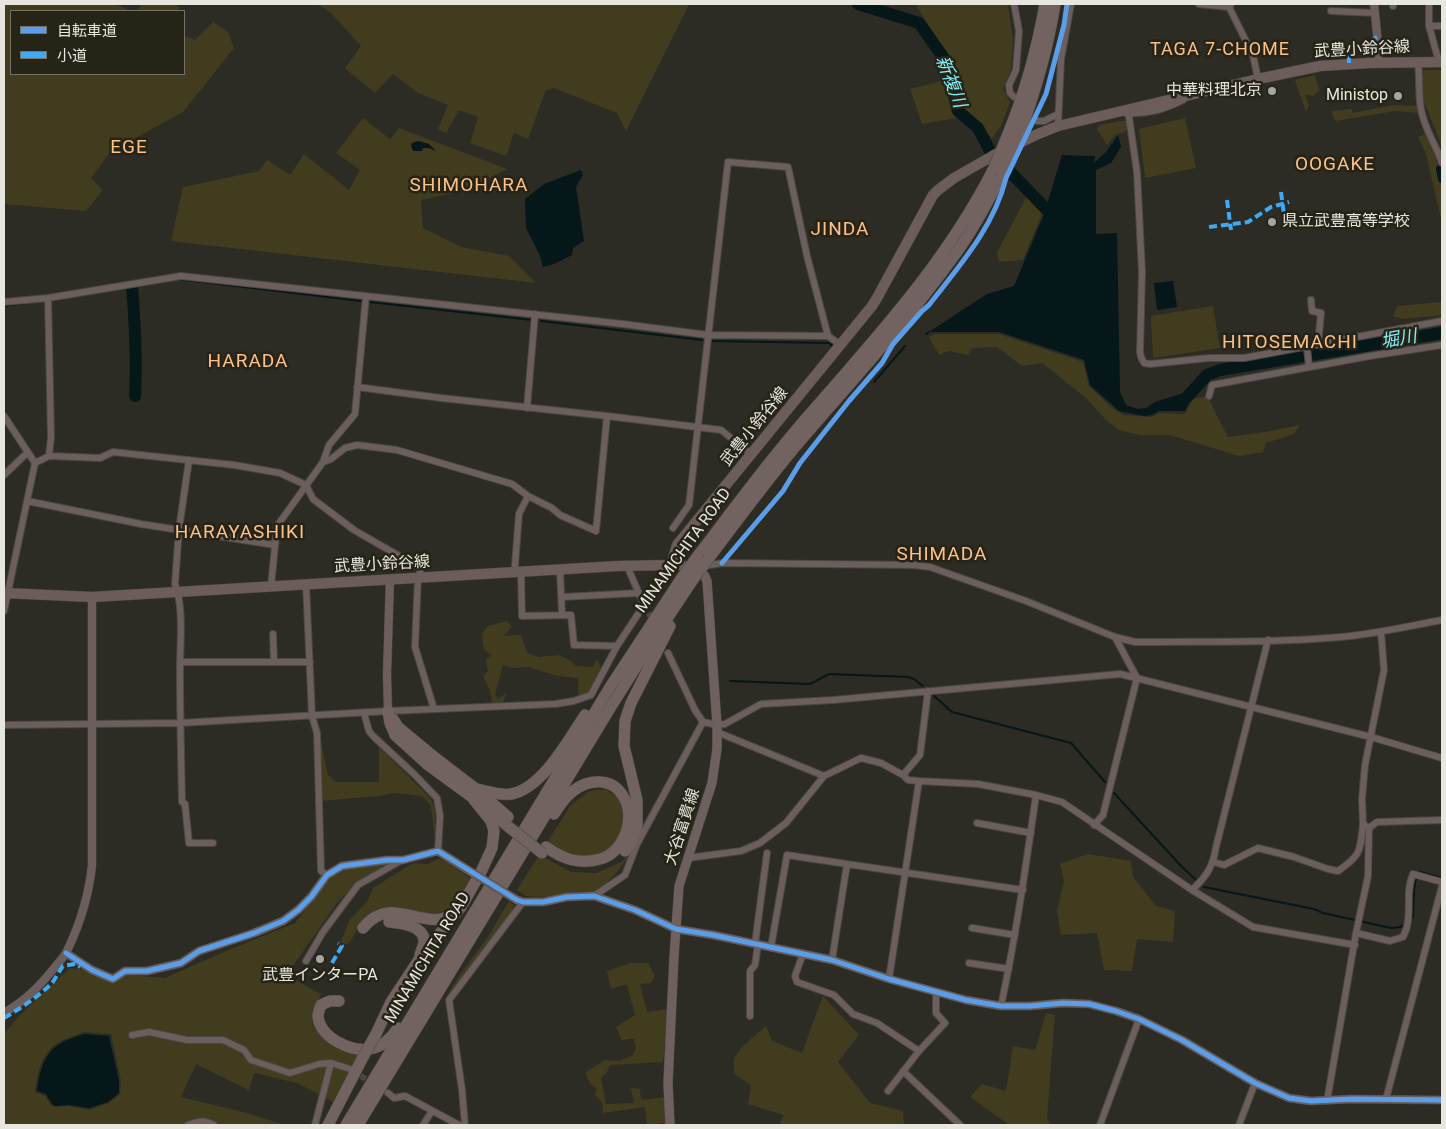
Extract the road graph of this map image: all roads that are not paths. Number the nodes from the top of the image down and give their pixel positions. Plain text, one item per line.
1 (1014, 4) edge
2 (1045, 4) edge
3 (1055, 4) edge
4 (1072, 4) edge
5 (1199, 4) edge
6 (1374, 4) edge
7 (1429, 4) edge
8 (1230, 5) edge
9 (1330, 11) dead end
10 (1375, 13) junction
11 (1429, 26) junction
12 (1442, 26) edge
13 (1418, 62) junction
14 (1441, 62) edge
15 (1378, 63) junction
16 (1258, 79) junction
17 (1014, 97) dead end
18 (1129, 112) junction
19 (1058, 114) junction
20 (1037, 121) dead end
21 (1058, 126) junction
22 (1013, 135) junction
23 (1442, 163) edge
24 (993, 170) junction
25 (366, 296) junction
26 (48, 298) junction
27 (1311, 300) dead end
28 (4, 302) edge
29 (535, 314) junction
30 (1442, 322) edge
31 (708, 335) junction
32 (828, 336) junction
33 (1318, 344) junction
34 (841, 345) junction
35 (1442, 345) edge
36 (1307, 346) junction
37 (1309, 366) junction
38 (357, 387) junction
39 (1209, 396) dead end
40 (528, 408) junction
41 (4, 416) edge
42 (607, 416) junction
43 (697, 427) junction
44 (28, 452) junction
45 (751, 454) junction
46 (49, 456) junction
47 (189, 460) junction
48 (324, 462) junction
49 (36, 463) junction
50 (4, 475) edge
51 (306, 486) junction
52 (528, 496) junction
53 (27, 501) junction
54 (673, 528) dead end
55 (179, 529) junction
56 (275, 545) junction
57 (700, 561) junction
58 (671, 565) junction
59 (627, 566) junction
60 (518, 569) junction
61 (560, 570) junction
62 (390, 578) junction
63 (419, 578) junction
64 (687, 583) junction
65 (306, 584) junction
66 (271, 586) junction
67 (178, 592) junction
68 (5, 593) edge
69 (639, 593) junction
70 (92, 597) junction
71 (562, 597) junction
72 (661, 609) junction
73 (4, 611) edge
74 (562, 615) junction
75 (1442, 620) edge
76 (1381, 632) junction
77 (273, 634) dead end
78 (1115, 636) junction
79 (1268, 640) junction
80 (617, 646) junction
81 (668, 653) dead end
82 (180, 662) junction
83 (274, 662) junction
84 (310, 662) junction
85 (1137, 678) junction
86 (928, 691) junction
87 (1252, 706) junction
88 (434, 709) junction
89 (388, 711) junction
90 (364, 713) junction
91 (312, 716) junction
92 (180, 722) junction
93 (703, 722) junction
94 (91, 724) junction
95 (4, 725) edge
96 (717, 728) junction
97 (1371, 737) junction
98 (1442, 758) edge
99 (903, 775) junction
100 (824, 776) junction
101 (919, 781) junction
102 (474, 792) junction
103 (1036, 795) junction
104 (1442, 820) edge
105 (977, 824) dead end
106 (1094, 825) junction
107 (1366, 826) junction
108 (1031, 832) junction
109 (213, 843) dead end
110 (544, 850) junction
111 (438, 851) junction
112 (766, 853) dead end
113 (688, 858) junction
114 (403, 860) junction
115 (1214, 862) junction
116 (847, 864) junction
117 (905, 873) junction
118 (327, 875) junction
119 (1442, 882) edge
120 (1442, 886) edge
121 (1023, 890) junction
122 (1192, 890) junction
123 (594, 896) junction
124 (520, 901) junction
125 (461, 907) junction
126 (389, 922) dead end
127 (363, 928) dead end
128 (972, 928) dead end
129 (676, 929) junction
130 (1356, 933) junction
131 (1015, 935) junction
132 (756, 944) junction
133 (1355, 945) junction
134 (467, 946) junction
135 (772, 947) junction
136 (453, 949) junction
137 (66, 952) junction
138 (803, 954) junction
139 (832, 960) junction
140 (306, 961) dead end
141 (418, 961) junction
142 (969, 962) dead end
143 (1009, 969) junction
144 (889, 979) junction
145 (936, 992) junction
146 (339, 1001) dead end
147 (1000, 1006) junction
148 (4, 1013) edge
149 (750, 1016) dead end
150 (1139, 1019) junction
151 (132, 1035) dead end
152 (919, 1051) junction
153 (331, 1063) junction
154 (350, 1069) tunnel mouth
155 (903, 1071) junction
156 (1255, 1083) junction
157 (888, 1091) dead end
158 (388, 1093) dead end
159 (1386, 1099) junction
160 (1442, 1100) edge
161 (1328, 1101) junction
162 (432, 1110) junction
163 (188, 1125) edge
164 (214, 1125) edge
165 (315, 1125) edge
166 (328, 1125) edge
167 (346, 1125) edge
168 (358, 1125) edge
169 (423, 1125) edge
170 (459, 1125) edge
171 (464, 1125) edge
172 (670, 1125) edge
173 (960, 1125) edge
174 (1100, 1125) edge
175 (1239, 1125) edge

1 - 17 street
2 - 22 highway, MINAMICHITA ROAD
3 - 22 highway, MINAMICHITA ROAD
4 - 19 street
5 - 8 street
6 - 10 street
7 - 11 street
8 - 16 street
9 - 10 street
10 - 15 street
11 - 12 street
11 - 14 street
13 - 14 main road, 武豊小鈴谷線
13 - 15 main road, 武豊小鈴谷線
13 - 23 street
15 - 16 main road, 武豊小鈴谷線
16 - 18 main road, 武豊小鈴谷線
18 - 21 main road, 武豊小鈴谷線
18 - 36 street
19 - 20 street
19 - 21 street
21 - 24 main road, 武豊小鈴谷線
22 - 24 highway, MINAMICHITA ROAD, bridge
24 - 34 main road, 武豊小鈴谷線
24 - 57 highway, MINAMICHITA ROAD
25 - 26 street
25 - 29 street
25 - 38 street
26 - 28 street
26 - 46 street
27 - 33 street
29 - 31 street
29 - 40 street
30 - 33 street
31 - 32 street
31 - 32 street
31 - 43 street
32 - 34 street
33 - 36 street
34 - 45 main road, 武豊小鈴谷線
35 - 37 street
36 - 37 street
37 - 39 street
38 - 40 street
38 - 48 street
40 - 42 street
41 - 44 street
42 - 43 street
42 - 52 street
43 - 45 street
43 - 54 street
44 - 49 street
44 - 50 street
45 - 58 main road, 武豊小鈴谷線
46 - 47 street
46 - 49 street
47 - 51 street
47 - 55 street
48 - 51 street
48 - 52 street
49 - 53 street
51 - 56 street
51 - 63 street
52 - 60 street
53 - 55 street
53 - 68 street
55 - 56 street
55 - 67 street
56 - 66 street
57 - 58 main road
57 - 64 highway, MINAMICHITA ROAD, bridge
57 - 78 street
57 - 96 main road, 大谷富貴線
58 - 59 main road, 武豊小鈴谷線
59 - 61 main road, 武豊小鈴谷線
59 - 69 street
60 - 61 main road, 武豊小鈴谷線
60 - 63 main road, 武豊小鈴谷線
60 - 74 street
61 - 71 street
62 - 63 main road, 武豊小鈴谷線
62 - 65 main road, 武豊小鈴谷線
62 - 89 street
63 - 88 street
64 - 72 highway, MINAMICHITA ROAD
64 - 110 highway
64 - 134 highway, MINAMICHITA ROAD
65 - 66 main road, 武豊小鈴谷線
65 - 84 street
66 - 67 main road, 武豊小鈴谷線
67 - 70 main road, 武豊小鈴谷線
67 - 82 street
68 - 70 main road, 武豊小鈴谷線
68 - 73 street
69 - 71 street
69 - 80 street
70 - 94 street
71 - 74 street
72 - 102 highway
72 - 136 highway, MINAMICHITA ROAD
74 - 80 street
75 - 76 street
76 - 79 street
76 - 97 street
77 - 83 street
78 - 79 street
78 - 85 street
79 - 87 street
80 - 88 street
81 - 93 street
82 - 83 street
82 - 92 street
83 - 84 street
84 - 91 street
85 - 86 street
85 - 87 street
85 - 106 street
86 - 96 street
86 - 99 street
87 - 97 street
87 - 115 street
88 - 89 street
89 - 90 street
89 - 102 highway
90 - 91 street
90 - 111 street
91 - 92 street
91 - 118 street
92 - 94 street
92 - 109 street
93 - 96 street
93 - 123 street
94 - 95 street
94 - 137 street
96 - 100 street
96 - 113 main road, 大谷富貴線
97 - 98 street
97 - 107 street
99 - 100 street
99 - 101 street
100 - 113 street
101 - 103 street
101 - 117 street
102 - 110 highway, bridge
102 - 125 highway
103 - 106 street
103 - 108 street
104 - 107 street
105 - 108 street
106 - 122 street
107 - 115 street
107 - 130 street
108 - 121 street
110 - 134 highway
111 - 114 street
111 - 124 street, bridge
112 - 132 street
113 - 129 main road, 大谷富貴線
114 - 118 street
114 - 140 street
115 - 122 street
116 - 117 street
116 - 135 street
116 - 139 street
117 - 121 street
117 - 144 street
118 - 137 street
119 - 130 street
120 - 159 street
121 - 131 street
122 - 133 street
123 - 124 street
123 - 129 street
124 - 171 street
125 - 127 highway
125 - 141 highway
126 - 141 highway
128 - 131 street
129 - 132 street
129 - 172 main road, 大谷富貴線
130 - 133 street
131 - 143 street
132 - 135 street
132 - 149 street
133 - 161 street
134 - 168 highway, MINAMICHITA ROAD
135 - 138 street
136 - 146 highway
136 - 167 highway, MINAMICHITA ROAD
137 - 148 street
138 - 139 street
138 - 152 street
139 - 144 street
141 - 166 highway, bridge
142 - 143 street
143 - 147 street
144 - 145 street
145 - 147 street
145 - 152 street
147 - 150 street
150 - 156 street
150 - 174 street
151 - 153 street
152 - 155 street
153 - 154 street
153 - 165 street
155 - 157 street
155 - 173 street
156 - 161 street
156 - 175 street
158 - 162 street
159 - 160 street
159 - 161 street
162 - 169 street
162 - 170 street
163 - 164 street

